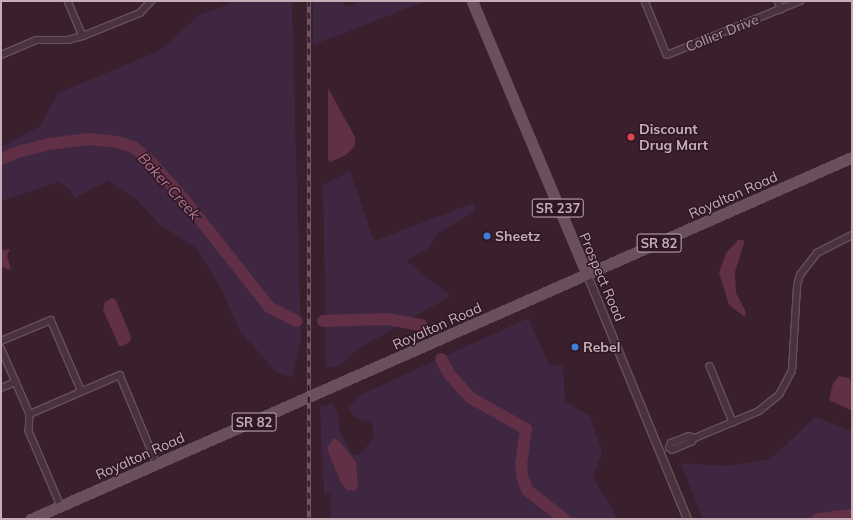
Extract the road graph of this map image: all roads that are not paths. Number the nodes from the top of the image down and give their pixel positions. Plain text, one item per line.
1 (68, 1) edge
2 (151, 1) edge
3 (472, 1) edge
4 (645, 1) edge
5 (778, 1) edge
6 (800, 1) edge
7 (781, 9) junction
8 (83, 36) junction
9 (1, 55) edge
10 (852, 157) edge
11 (852, 235) edge
12 (587, 275) junction
13 (1, 341) edge
14 (1, 348) edge
15 (710, 366) dead end
16 (16, 382) junction
17 (1, 388) edge
18 (82, 392) junction
19 (30, 414) junction
20 (733, 422) junction
21 (659, 452) junction
22 (157, 464) junction
23 (61, 506) junction
24 (32, 519) edge
25 (687, 519) edge

1 - 8 street
2 - 8 street
3 - 12 main road, Prospect Road / SR 237
4 - 7 street, Collier Drive
5 - 7 street
6 - 7 street, Collier Drive
8 - 9 street
10 - 12 main road, Royalton Road / SR 82
11 - 20 street
12 - 21 street, Prospect Road
12 - 22 main road, Royalton Road / SR 82
13 - 18 street
14 - 16 street
15 - 20 street
16 - 17 street
16 - 19 street
18 - 19 street
18 - 22 street
19 - 23 street
20 - 21 street
21 - 25 street, Prospect Road
22 - 23 main road, Royalton Road / SR 82
23 - 24 main road, Royalton Road / SR 82

